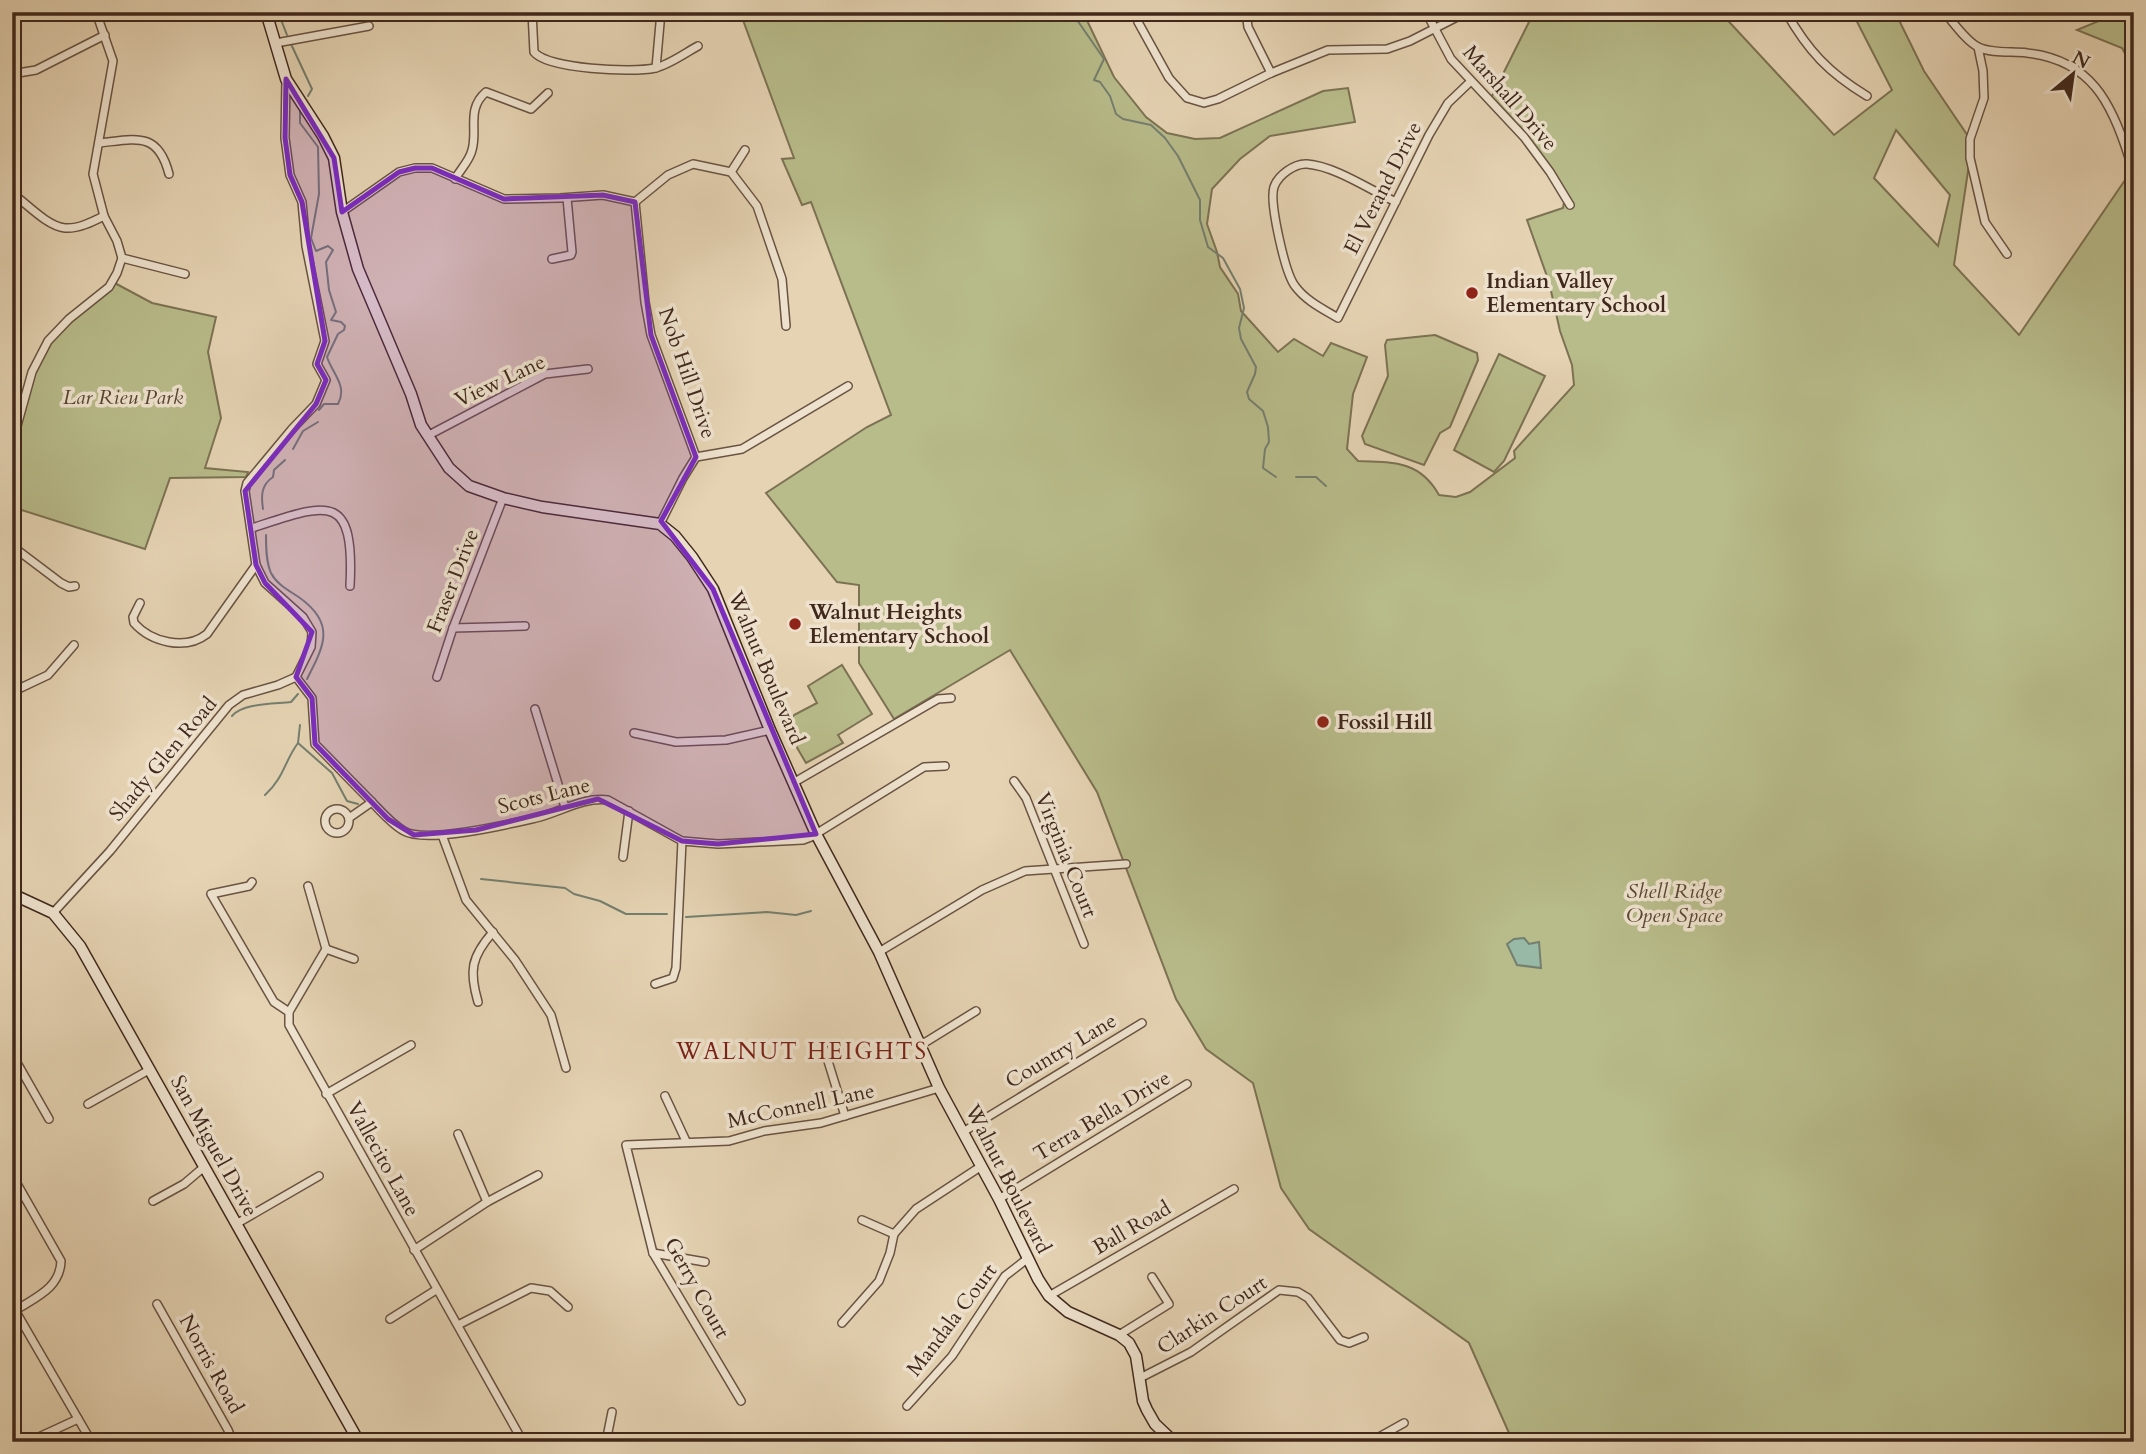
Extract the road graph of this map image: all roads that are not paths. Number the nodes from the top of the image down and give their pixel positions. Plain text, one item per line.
1 (96, 12) edge
2 (266, 12) edge
3 (532, 12) edge
4 (661, 12) edge
5 (1136, 12) edge
6 (1246, 12) edge
7 (1426, 12) edge
8 (1467, 12) edge
9 (1786, 12) edge
10 (1944, 12) edge
11 (369, 26) dead end
12 (1435, 29) junction
13 (105, 35) junction
14 (276, 43) junction
15 (698, 46) dead end
16 (1978, 47) junction
17 (656, 68) junction
18 (1271, 73) junction
19 (12, 74) edge
20 (286, 79) junction
21 (1471, 82) junction
22 (548, 93) dead end
23 (1867, 96) dead end
24 (99, 143) junction
25 (746, 150) dead end
26 (2129, 158) dead end
27 (731, 172) junction
28 (169, 174) dead end
29 (455, 179) junction
30 (12, 193) edge
31 (567, 198) junction
32 (635, 202) junction
33 (1395, 202) junction
34 (1570, 205) dead end
35 (342, 212) junction
36 (104, 216) junction
37 (2007, 254) dead end
38 (121, 258) junction
39 (552, 259) dead end
40 (185, 274) dead end
41 (786, 326) dead end
42 (588, 369) dead end
43 (848, 386) dead end
44 (429, 435) junction
45 (12, 444) edge
46 (696, 457) junction
47 (503, 498) junction
48 (660, 524) junction
49 (252, 528) junction
50 (12, 546) edge
51 (256, 565) junction
52 (75, 586) dead end
53 (350, 586) dead end
54 (140, 603) dead end
55 (525, 626) dead end
56 (453, 628) junction
57 (74, 645) dead end
58 (296, 677) junction
59 (437, 677) dead end
60 (12, 691) edge
61 (951, 698) dead end
62 (535, 709) dead end
63 (770, 730) junction
64 (634, 733) dead end
65 (945, 766) dead end
66 (1014, 781) dead end
67 (793, 783) junction
68 (372, 802) junction
69 (565, 807) junction
70 (629, 811) junction
71 (349, 818) dead end
72 (816, 834) junction
73 (442, 835) junction
74 (682, 841) junction
75 (623, 857) dead end
76 (1126, 864) dead end
77 (1054, 869) junction
78 (252, 882) dead end
79 (308, 886) dead end
80 (12, 894) edge
81 (53, 913) junction
82 (493, 932) junction
83 (1084, 944) dead end
84 (326, 949) junction
85 (879, 952) junction
86 (354, 959) dead end
87 (655, 984) dead end
88 (478, 1002) dead end
89 (976, 1011) dead end
90 (289, 1012) junction
91 (1142, 1023) dead end
92 (411, 1045) dead end
93 (823, 1045) dead end
94 (921, 1045) junction
95 (12, 1054) edge
96 (566, 1068) dead end
97 (149, 1070) junction
98 (1187, 1084) dead end
99 (939, 1088) junction
100 (326, 1094) junction
101 (665, 1096) dead end
102 (88, 1104) dead end
103 (845, 1116) junction
104 (49, 1119) dead end
105 (963, 1132) junction
106 (458, 1134) dead end
107 (686, 1141) junction
108 (626, 1145) joint
109 (204, 1167) junction
110 (980, 1167) junction
111 (12, 1175) edge
112 (538, 1175) dead end
113 (319, 1176) dead end
114 (1234, 1189) dead end
115 (999, 1199) junction
116 (152, 1200) dead end
117 (487, 1202) junction
118 (862, 1220) dead end
119 (236, 1224) junction
120 (894, 1234) junction
121 (414, 1250) junction
122 (653, 1253) junction
123 (1027, 1259) junction
124 (705, 1262) dead end
125 (1152, 1277) dead end
126 (436, 1290) junction
127 (1049, 1296) junction
128 (157, 1304) dead end
129 (569, 1307) dead end
130 (14, 1308) edge
131 (390, 1319) dead end
132 (842, 1323) dead end
133 (458, 1325) junction
134 (1119, 1335) junction
135 (1364, 1337) dead end
136 (1140, 1378) junction
137 (741, 1401) dead end
138 (907, 1406) dead end
139 (612, 1412) dead end
140 (78, 1419) junction
141 (1404, 1423) dead end
142 (91, 1441) edge
143 (28, 1442) edge
144 (100, 1442) edge
145 (233, 1442) edge
146 (359, 1442) edge
147 (523, 1442) edge
148 (606, 1442) edge
149 (1174, 1442) edge
150 (1370, 1442) edge

1 - 13 street
2 - 14 street
3 - 17 street
4 - 17 street
5 - 18 street
6 - 18 street
7 - 12 street, Marshall Drive
8 - 12 street
9 - 23 street
10 - 16 street
11 - 14 street
12 - 18 street
12 - 21 street, Marshall Drive
13 - 19 street
13 - 24 street
14 - 20 street
15 - 17 street
16 - 26 street
16 - 37 street
20 - 35 street
20 - 49 street
21 - 33 street, El Verand Drive
21 - 34 street, Marshall Drive
22 - 29 street
24 - 28 street
24 - 36 street
25 - 27 street
27 - 32 street
27 - 41 street
29 - 31 street
29 - 35 street
30 - 36 street
31 - 32 street
31 - 39 street
32 - 46 street, Nob Hill Drive
33 - 33 street, El Verand Drive
35 - 44 street
36 - 38 street
38 - 40 street
38 - 45 street
42 - 44 street, View Lane
43 - 46 street
44 - 47 street
46 - 48 street, Nob Hill Drive
47 - 48 street
47 - 56 street, Fraser Drive
48 - 63 street, Walnut Boulevard
49 - 51 street
49 - 53 street
50 - 52 street
51 - 54 street
51 - 58 street
55 - 56 street
56 - 59 street, Fraser Drive
57 - 60 street
58 - 68 street, Scots Lane
58 - 81 street, Shady Glen Road
61 - 67 street
62 - 69 street
63 - 64 street
63 - 67 street, Walnut Boulevard
65 - 72 street, Scots Lane
66 - 77 street, Virginia Court
67 - 72 street, Walnut Boulevard
68 - 71 street
68 - 73 street, Scots Lane
69 - 70 street, Scots Lane
69 - 73 street, Scots Lane
70 - 74 street, Scots Lane
70 - 75 street
72 - 74 street, Scots Lane
72 - 85 street, Walnut Boulevard
73 - 82 street
74 - 87 street
76 - 77 street
77 - 83 street, Virginia Court
77 - 85 street
78 - 90 street
79 - 84 street
80 - 81 street, San Miguel Drive
81 - 97 street, San Miguel Drive
82 - 88 street
82 - 96 street
84 - 86 street
84 - 90 street
85 - 94 street, Walnut Boulevard
89 - 94 street
90 - 100 street, Vallecito Lane
91 - 105 street, Country Lane
92 - 100 street
93 - 103 street
94 - 99 street, Walnut Boulevard
95 - 104 street
97 - 102 street
97 - 109 street, San Miguel Drive
98 - 115 street, Terra Bella Drive
99 - 103 street, McConnell Lane
99 - 105 street, Walnut Boulevard
100 - 121 street, Vallecito Lane
101 - 107 street
103 - 107 street, McConnell Lane
105 - 110 street, Walnut Boulevard
106 - 117 street
107 - 108 street, McConnell Lane
108 - 122 street, Gerry Court
109 - 116 street
109 - 119 street, San Miguel Drive
110 - 115 street, Walnut Boulevard
110 - 120 street
111 - 130 street
112 - 117 street
113 - 119 street
114 - 127 street, Ball Road
115 - 123 street, Walnut Boulevard
117 - 121 street
118 - 120 street
119 - 146 street, San Miguel Drive
120 - 132 street
121 - 126 street, Vallecito Lane
122 - 124 street
122 - 137 street, Gerry Court
123 - 127 street, Walnut Boulevard
123 - 138 street, Mandala Court
125 - 134 street
126 - 131 street
126 - 133 street, Vallecito Lane
127 - 134 street, Walnut Boulevard
128 - 145 street, Norris Road
129 - 133 street
130 - 140 street
133 - 147 street, Vallecito Lane
134 - 136 street
135 - 136 street, Clarkin Court
136 - 149 street
139 - 148 street
140 - 142 street
140 - 143 street
141 - 150 street
142 - 144 street

